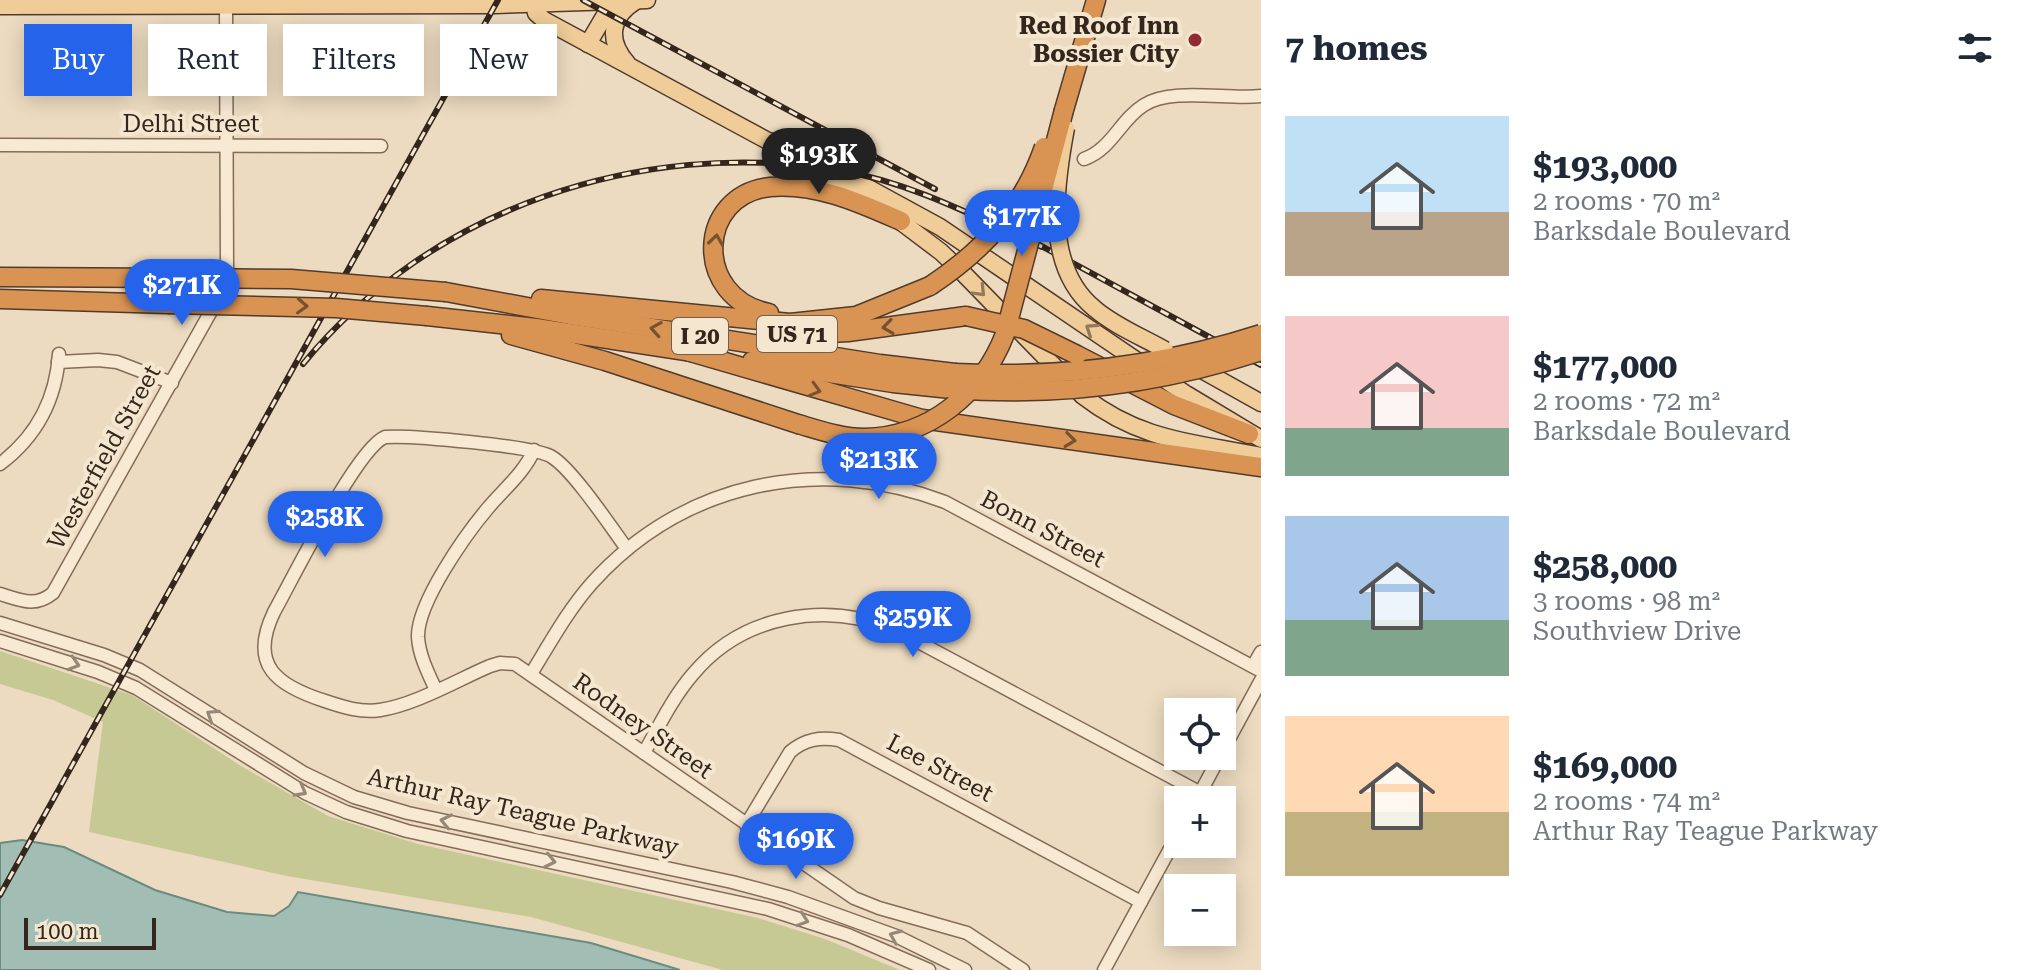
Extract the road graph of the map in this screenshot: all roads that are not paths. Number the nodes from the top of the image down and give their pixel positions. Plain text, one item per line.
1 (647, 0) edge
2 (1084, 0) edge
3 (1096, 0) edge
4 (636, 1) edge
5 (612, 3) junction
6 (534, 5) junction
7 (0, 6) edge
8 (226, 6) junction
9 (588, 44) junction
10 (631, 67) junction
11 (1261, 96) edge
12 (1063, 107) junction
13 (768, 141) junction
14 (0, 145) edge
15 (227, 146) junction
16 (381, 146) dead end
17 (1084, 159) dead end
18 (901, 221) junction
19 (0, 265) edge
20 (0, 277) edge
21 (50, 277) junction
22 (446, 292) junction
23 (0, 299) edge
24 (93, 302) junction
25 (883, 306) junction
26 (630, 308) junction
27 (0, 310) edge
28 (434, 317) junction
29 (1261, 334) edge
30 (687, 351) junction
31 (1261, 351) edge
32 (953, 381) junction
33 (172, 383) junction
34 (1261, 403) edge
35 (1255, 437) edge
36 (534, 450) junction
37 (1261, 456) edge
38 (0, 464) edge
39 (1261, 467) edge
40 (627, 549) junction
41 (0, 594) edge
42 (0, 623) edge
43 (0, 641) edge
44 (1261, 652) edge
45 (1257, 669) edge
46 (531, 674) junction
47 (1261, 680) edge
48 (436, 690) junction
49 (1236, 729) edge
50 (644, 753) junction
51 (1181, 786) edge
52 (746, 825) junction
53 (1165, 858) edge
54 (1141, 902) junction
55 (929, 970) edge
56 (965, 970) edge
57 (1023, 970) edge
58 (1104, 970) edge

1 - 4 main road
2 - 12 highway
3 - 12 highway
4 - 5 main road
4 - 10 main road
5 - 6 main road
5 - 9 main road
6 - 8 main road
6 - 9 main road
7 - 8 main road
8 - 15 street, Westerfield Street
9 - 10 main road
10 - 13 main road
11 - 17 street
12 - 25 highway, bridge
12 - 28 highway, bridge
12 - 34 main road, bridge
13 - 18 main road
35 -> 13 main road
14 - 15 street, Delhi Street
15 - 16 street, Delhi Street
15 - 33 street, Westerfield Street
25 -> 18 highway
18 -> 37 main road
19 - 21 highway
20 - 21 highway, I 20
21 - 22 highway, I 20, bridge
22 - 26 highway, US 71
32 -> 22 highway, I 20
23 - 24 highway, I 20
24 - 27 highway
24 -> 28 highway, I 20, bridge
25 - 26 highway
35 -> 26 highway, US 71, bridge
28 - 30 highway, I 20
29 - 32 highway, I 20, bridge
30 - 32 highway, I 20
30 -> 39 highway, US 71
31 - 32 highway, I 20, bridge
33 - 38 street
33 - 41 street, Westerfield Street
36 - 40 street
36 - 48 street
36 - 48 street
40 - 45 street, Bonn Street
40 - 46 street, Bonn Street
56 -> 42 street, Arthur Ray Teague Parkway
43 -> 55 street, Arthur Ray Teague Parkway
44 - 45 street
46 - 48 street
46 - 50 street, Rodney Street
47 - 49 street
50 - 51 street
50 - 52 street, Rodney Street
52 - 54 street, Lee Street
52 - 57 street, Rodney Street
53 - 54 street
54 - 58 street

